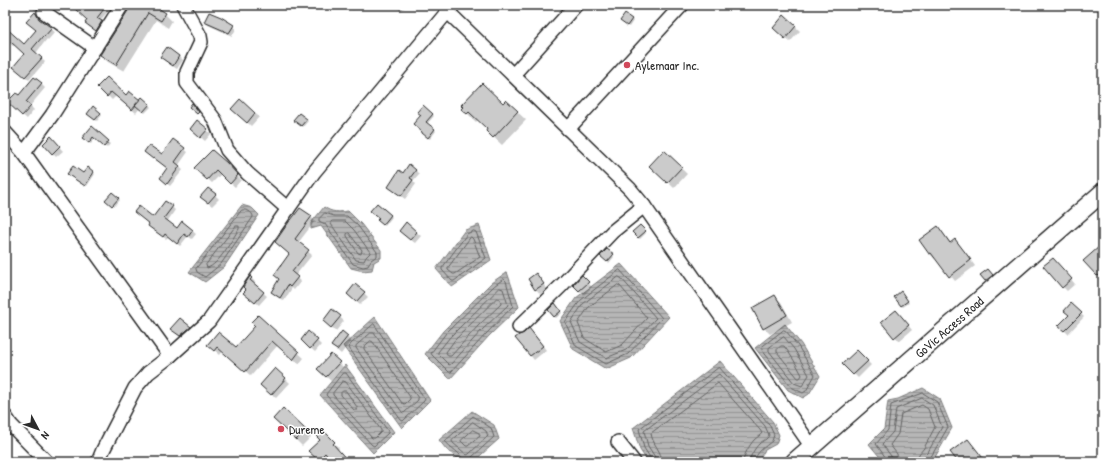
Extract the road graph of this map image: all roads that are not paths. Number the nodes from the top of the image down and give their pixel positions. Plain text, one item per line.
1 (122, 5) edge
2 (183, 5) edge
3 (576, 5) edge
4 (682, 5) edge
5 (450, 8) edge
6 (44, 12) dead end
7 (95, 48) junction
8 (513, 75) junction
9 (568, 129) junction
10 (5, 132) edge
11 (24, 153) junction
12 (1103, 192) edge
13 (644, 206) junction
14 (288, 209) junction
15 (519, 327) dead end
16 (170, 356) junction
17 (5, 416) edge
18 (618, 442) dead end
19 (812, 447) junction
20 (47, 462) edge
21 (98, 462) edge
22 (634, 462) edge
23 (794, 462) edge

1 - 7 street
2 - 14 street
3 - 8 street
4 - 9 street
5 - 8 street
5 - 14 street
6 - 7 street
7 - 11 street
8 - 9 street
9 - 13 street
10 - 11 street
11 - 16 street
12 - 19 main road, GoVic Access Road
13 - 15 street
13 - 19 street
14 - 16 street
16 - 21 street
17 - 20 street
18 - 22 street
19 - 23 main road, GoVic Access Road

